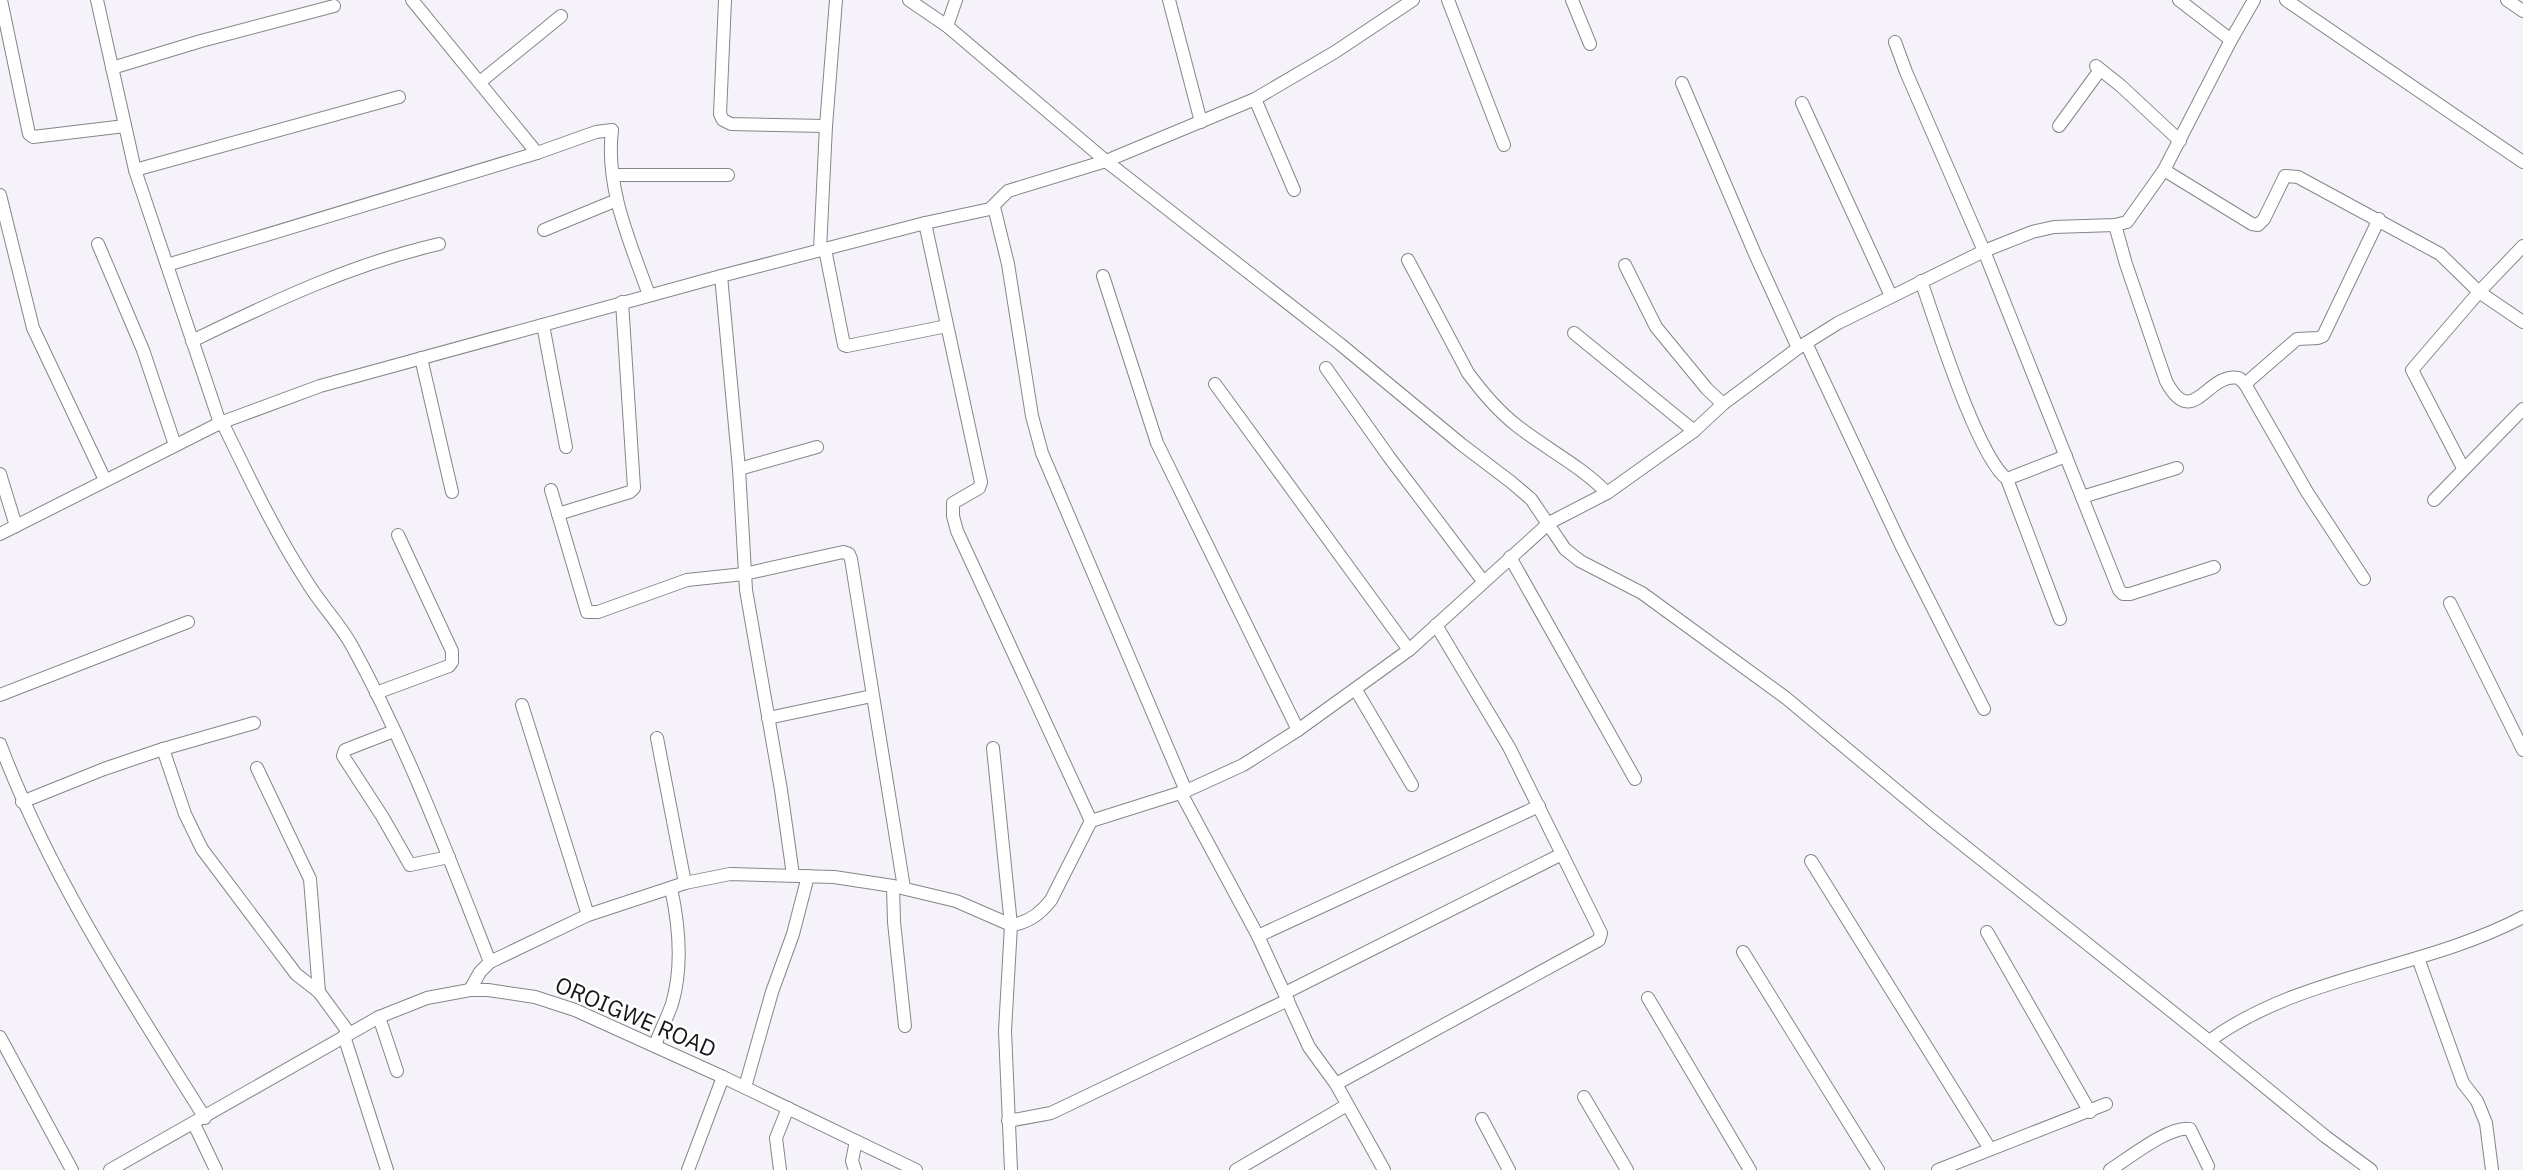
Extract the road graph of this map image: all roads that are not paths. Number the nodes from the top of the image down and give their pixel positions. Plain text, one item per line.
1 (1, 0) edge
2 (97, 0) edge
3 (412, 0) edge
4 (725, 0) edge
5 (836, 0) edge
6 (909, 0) edge
7 (956, 0) edge
8 (1169, 0) edge
9 (1413, 0) edge
10 (1448, 0) edge
11 (1572, 0) edge
12 (2179, 0) edge
13 (2254, 0) edge
14 (2286, 0) edge
15 (2507, 0) edge
16 (334, 6) dead end
17 (2523, 11) edge
18 (561, 16) dead end
19 (947, 26) junction
20 (2231, 40) junction
21 (1895, 42) dead end
22 (5, 44) edge
23 (1590, 44) dead end
24 (112, 68) junction
25 (480, 82) junction
26 (1682, 83) dead end
27 (398, 97) dead end
28 (1255, 99) junction
29 (1802, 103) dead end
30 (1201, 122) junction
31 (125, 126) junction
32 (826, 126) junction
33 (2059, 127) dead end
34 (2180, 141) junction
35 (1504, 145) dead end
36 (537, 153) junction
37 (1106, 161) junction
38 (2523, 162) edge
39 (135, 170) junction
40 (2164, 170) junction
41 (613, 175) junction
42 (728, 175) dead end
43 (1294, 190) dead end
44 (0, 195) edge
45 (617, 200) junction
46 (994, 207) junction
47 (2379, 219) junction
48 (925, 223) junction
49 (2115, 225) junction
50 (544, 230) dead end
51 (98, 244) dead end
52 (439, 244) dead end
53 (2523, 246) edge
54 (822, 249) junction
55 (1984, 250) junction
56 (1408, 260) dead end
57 (167, 265) junction
58 (1625, 265) dead end
59 (722, 276) junction
60 (1103, 276) dead end
61 (1920, 281) junction
62 (2479, 292) junction
63 (649, 295) junction
64 (1891, 296) junction
65 (622, 302) junction
66 (2523, 322) edge
67 (543, 325) junction
68 (947, 326) junction
69 (1574, 333) dead end
70 (192, 341) junction
71 (1802, 346) junction
72 (421, 358) junction
73 (1326, 368) dead end
74 (1215, 384) dead end
75 (2245, 384) junction
76 (1723, 404) junction
77 (2523, 410) edge
78 (221, 422) junction
79 (1694, 430) junction
80 (175, 445) junction
81 (566, 447) dead end
82 (817, 447) dead end
83 (2066, 456) junction
84 (2177, 468) dead end
85 (2463, 468) junction
86 (739, 469) junction
87 (0, 474) edge
88 (105, 480) junction
89 (2007, 480) junction
90 (551, 489) dead end
91 (452, 492) dead end
92 (1607, 493) junction
93 (2082, 497) junction
94 (2434, 500) dead end
95 (558, 514) junction
96 (1549, 523) junction
97 (16, 526) junction
98 (0, 534) edge
99 (398, 535) dead end
100 (1510, 557) junction
101 (2214, 567) dead end
102 (744, 574) junction
103 (2364, 579) dead end
104 (1483, 581) junction
105 (2450, 603) dead end
106 (2060, 619) dead end
107 (188, 622) dead end
108 (1436, 625) junction
109 (1409, 650) junction
110 (1356, 690) junction
111 (376, 693) junction
112 (0, 695) edge
113 (872, 696) junction
114 (522, 705) dead end
115 (1984, 709) dead end
116 (768, 718) junction
117 (254, 723) dead end
118 (1298, 730) junction
119 (394, 731) junction
120 (657, 738) dead end
121 (0, 744) edge
122 (993, 748) dead end
123 (163, 749) junction
124 (2523, 750) edge
125 (257, 768) dead end
126 (1635, 779) dead end
127 (1412, 785) dead end
128 (1183, 792) junction
129 (22, 802) junction
130 (1539, 806) junction
131 (1091, 821) junction
132 (1562, 854) junction
133 (449, 857) junction
134 (1811, 860) dead end
135 (793, 875) junction
136 (808, 876) junction
137 (685, 883) junction
138 (899, 887) junction
139 (671, 888) junction
140 (588, 915) junction
141 (2523, 916) edge
142 (1011, 925) junction
143 (1987, 932) dead end
144 (1258, 936) junction
145 (1743, 952) dead end
146 (2418, 958) junction
147 (490, 962) junction
148 (470, 990) junction
149 (318, 992) junction
150 (1286, 997) junction
151 (1648, 998) dead end
152 (379, 1017) junction
153 (905, 1026) dead end
154 (346, 1035) junction
155 (0, 1037) edge
156 (2209, 1041) junction
157 (655, 1045) junction
158 (397, 1071) dead end
159 (723, 1077) junction
160 (1336, 1084) junction
161 (745, 1087) junction
162 (1584, 1097) dead end
163 (2106, 1104) dead end
164 (1347, 1105) junction
165 (788, 1108) junction
166 (2090, 1112) junction
167 (1482, 1119) dead end
168 (199, 1121) junction
169 (1008, 1121) junction
170 (856, 1141) junction
171 (1990, 1149) junction
172 (2208, 1166) dead end
173 (72, 1170) edge
174 (110, 1170) edge
175 (215, 1170) edge
176 (387, 1170) edge
177 (688, 1170) edge
178 (780, 1170) edge
179 (855, 1170) edge
180 (916, 1170) edge
181 (1012, 1170) edge
182 (1236, 1170) edge
183 (1384, 1170) edge
184 (1508, 1170) edge
185 (1627, 1170) edge
186 (1750, 1170) edge
187 (1878, 1170) edge
188 (1938, 1170) edge
189 (2110, 1170) edge
190 (2371, 1170) edge
191 (2492, 1170) edge

1 - 22 street
2 - 24 street
3 - 25 street
4 - 32 street
5 - 32 street
6 - 19 street
7 - 19 street
8 - 30 street
9 - 28 street
10 - 35 street
11 - 23 street
12 - 20 street
13 - 20 street
14 - 38 street
15 - 17 street
16 - 24 street
18 - 25 street
19 - 37 street
20 - 34 street
21 - 55 street
22 - 31 street
24 - 31 street
25 - 36 street
26 - 71 street
27 - 39 street
28 - 30 street
28 - 43 street
29 - 64 street
30 - 37 street
31 - 39 street
32 - 54 street
33 - 34 street
34 - 40 street
36 - 41 street
36 - 57 street
37 - 46 street
37 - 96 street
39 - 57 street
40 - 47 street
40 - 49 street
41 - 42 street
41 - 45 street
44 - 88 street
45 - 50 street
45 - 63 street
46 - 48 street
46 - 128 street
47 - 62 street
47 - 75 street
48 - 54 street
48 - 68 street
49 - 55 street
49 - 75 street
51 - 80 street
52 - 70 street
53 - 62 street
54 - 59 street
54 - 68 street
55 - 61 street
55 - 83 street
56 - 92 street
57 - 70 street
58 - 76 street
59 - 63 street
59 - 86 street
60 - 118 street
61 - 64 street
61 - 89 street
62 - 66 street
62 - 85 street
63 - 65 street
64 - 71 street
65 - 67 street
65 - 95 street
67 - 72 street
67 - 81 street
68 - 131 street
69 - 79 street
70 - 78 street
71 - 76 street
71 - 115 street
72 - 78 street
72 - 91 street
73 - 104 street
74 - 109 street
75 - 103 street
76 - 79 street
77 - 85 street
78 - 80 street
78 - 111 street
79 - 92 street
80 - 88 street
82 - 86 street
83 - 89 street
83 - 93 street
84 - 93 street
85 - 94 street
86 - 102 street
87 - 97 street
88 - 97 street
89 - 106 street
90 - 95 street
92 - 96 street
93 - 101 street
95 - 102 street
96 - 100 street
96 - 156 street
97 - 98 street
99 - 111 street
100 - 104 street
100 - 126 street
102 - 113 street
102 - 116 street
104 - 108 street
105 - 124 street
107 - 112 street
108 - 109 street
108 - 130 street
109 - 110 street
110 - 118 street
110 - 127 street
111 - 119 street
113 - 116 street
113 - 138 street
114 - 140 street
116 - 135 street
117 - 123 street
118 - 128 street
119 - 133 street
119 - 133 street
120 - 137 street
121 - 129 street
122 - 142 street
123 - 129 street
123 - 149 street
125 - 149 street
128 - 131 street
128 - 144 street
129 - 168 street
130 - 132 street
130 - 144 street
131 - 142 street
132 - 150 street
132 - 160 street
133 - 147 street
134 - 171 street
135 - 136 street
135 - 137 street
136 - 138 street
136 - 161 street
137 - 139 street
138 - 142 street
138 - 153 street
139 - 140 street
139 - 157 street
140 - 147 street
141 - 146 street
142 - 169 street
143 - 166 street
144 - 150 street
145 - 187 street
146 - 156 street
146 - 191 street
147 - 148 street
148 - 152 street, OROIGWE ROAD
148 - 157 street, OROIGWE ROAD
149 - 154 street
150 - 160 street
150 - 169 street
151 - 186 street
152 - 154 street, OROIGWE ROAD
152 - 158 street
154 - 168 street, OROIGWE ROAD
154 - 176 street
155 - 173 street
156 - 190 street
157 - 159 street, OROIGWE ROAD
159 - 161 street, OROIGWE ROAD
159 - 177 street
160 - 164 street
161 - 165 street, OROIGWE ROAD
162 - 185 street
163 - 166 street
164 - 182 street
164 - 183 street
165 - 170 street, OROIGWE ROAD
165 - 178 street
166 - 171 street
167 - 184 street
168 - 174 street, OROIGWE ROAD
168 - 175 street
169 - 181 street
170 - 179 street
170 - 180 street, OROIGWE ROAD
171 - 188 street
172 - 189 street

